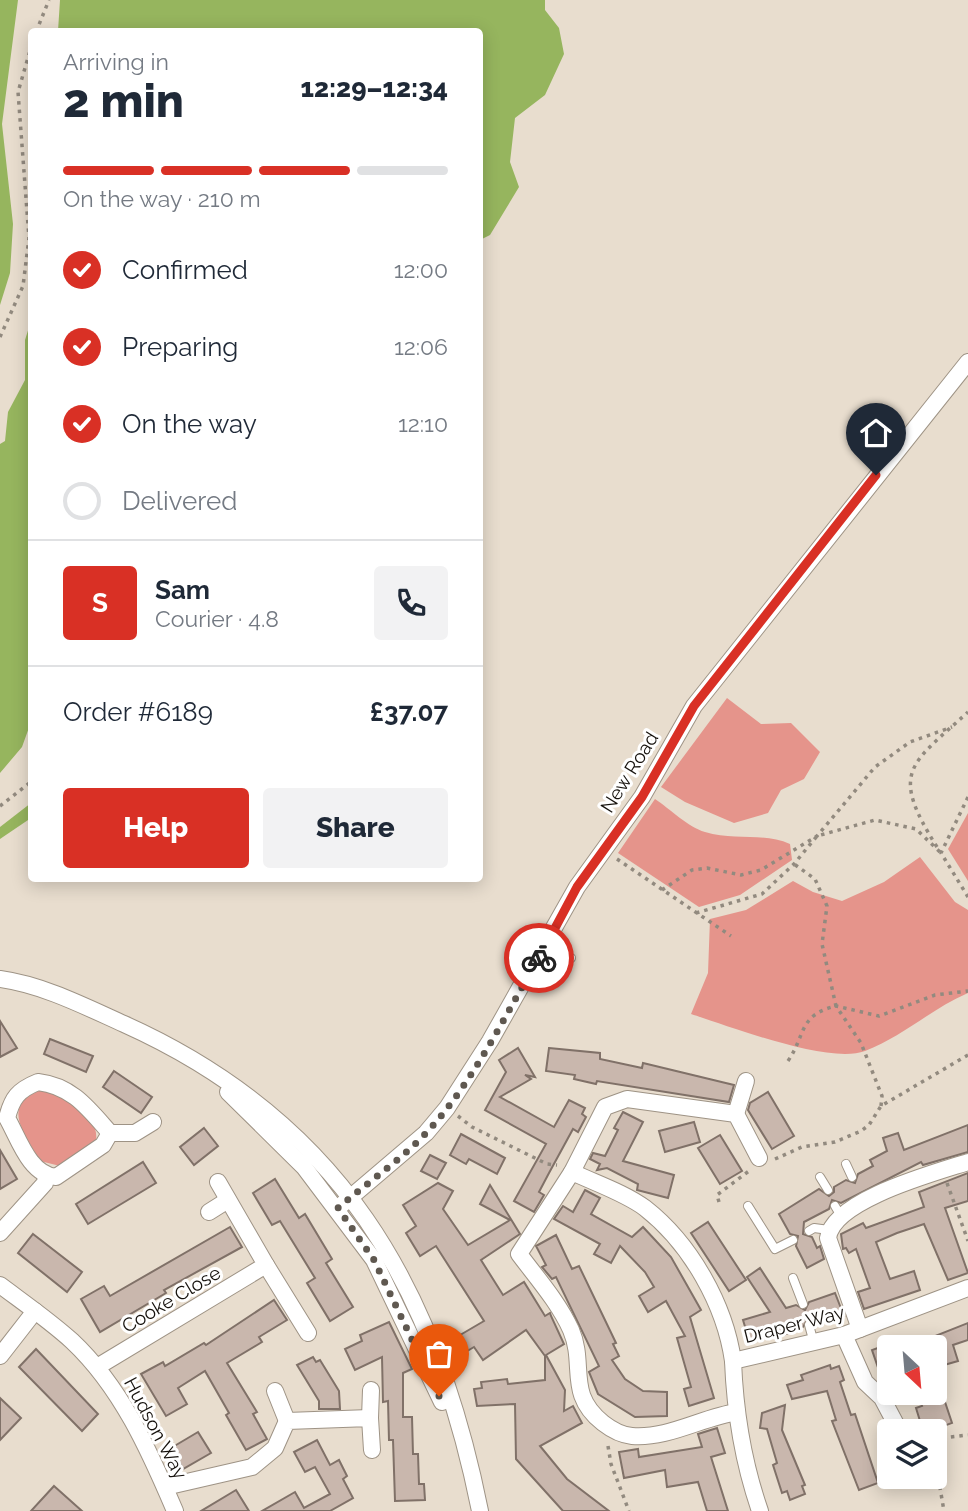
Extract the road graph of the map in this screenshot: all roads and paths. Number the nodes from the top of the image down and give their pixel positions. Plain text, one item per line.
1 (49, 0) edge
2 (38, 28) edge
3 (28, 58) edge
4 (28, 224) edge
5 (28, 245) edge
6 (0, 337) edge
7 (968, 362) edge
8 (968, 712) edge
9 (951, 727) junction
10 (28, 784) edge
11 (968, 797) edge
12 (0, 806) edge
13 (817, 836) junction
14 (604, 850) junction
15 (941, 853) junction
16 (794, 864) junction
17 (662, 890) junction
18 (968, 897) edge
19 (696, 913) junction
20 (731, 936) dead end
21 (545, 947) junction
22 (571, 958) dead end
23 (0, 979) edge
24 (968, 991) edge
25 (836, 1006) junction
26 (151, 1036) junction
27 (968, 1055) edge
28 (788, 1061) dead end
29 (746, 1082) dead end
30 (881, 1106) junction
31 (736, 1114) junction
32 (153, 1122) dead end
33 (472, 1126) dead end
34 (110, 1133) junction
35 (968, 1161) edge
36 (762, 1162) junction
37 (846, 1164) dead end
38 (942, 1170) junction
39 (572, 1172) junction
40 (46, 1176) junction
41 (820, 1177) dead end
42 (852, 1177) dead end
43 (218, 1182) dead end
44 (828, 1190) dead end
45 (351, 1196) junction
46 (228, 1200) junction
47 (719, 1202) dead end
48 (748, 1206) dead end
49 (338, 1208) junction
50 (209, 1212) dead end
51 (829, 1230) junction
52 (809, 1231) dead end
53 (0, 1233) edge
54 (793, 1240) dead end
55 (968, 1241) edge
56 (266, 1265) junction
57 (793, 1278) dead end
58 (0, 1285) edge
59 (968, 1289) edge
60 (803, 1304) dead end
61 (35, 1311) junction
62 (809, 1325) dead end
63 (860, 1329) junction
64 (308, 1333) dead end
65 (844, 1335) junction
66 (814, 1343) junction
67 (0, 1356) edge
68 (733, 1361) junction
69 (97, 1367) junction
70 (371, 1390) dead end
71 (275, 1391) dead end
72 (737, 1412) junction
73 (370, 1418) junction
74 (893, 1419) edge
75 (287, 1421) junction
76 (612, 1430) junction
77 (968, 1435) edge
78 (947, 1437) edge
79 (372, 1450) dead end
80 (470, 1461) junction
81 (165, 1487) junction
82 (940, 1489) edge
83 (174, 1511) edge
84 (480, 1511) edge
85 (629, 1511) edge
86 (760, 1511) edge
87 (944, 1511) edge

1 - 2 path
3 - 4 path
5 - 6 path
7 - 14 street, New Road
8 - 9 path
9 - 13 path
9 - 15 path
10 - 12 path
11 - 15 path
13 - 15 path
13 - 16 path
13 - 17 path
14 - 17 path
14 - 21 street, New Road
15 - 18 path
16 - 19 path
16 - 25 path
17 - 19 path
19 - 20 path
21 - 22 lane
21 - 45 street, New Road
23 - 26 street
24 - 25 path
25 - 28 path
25 - 30 path
26 - 45 street
26 - 49 street
27 - 30 path
29 - 31 street
30 - 36 path
31 - 36 street
31 - 39 street
32 - 34 street
33 - 39 path
34 - 40 street
34 - 40 street
35 - 38 street
36 - 47 path
37 - 42 lane
38 - 51 street
38 - 55 path
39 - 68 street
39 - 76 street
40 - 53 street
41 - 44 lane
43 - 46 street
45 - 49 street, New Road
45 - 80 street
46 - 50 street
46 - 56 street
48 - 54 lane
49 - 80 street
51 - 52 lane
51 - 63 street
56 - 64 street
56 - 69 street, Cooke Close
57 - 60 lane
58 - 61 street, Hudson Way
59 - 63 street, Draper Way
61 - 67 street
61 - 69 street, Hudson Way
62 - 66 lane
63 - 65 street, Draper Way
65 - 66 street, Draper Way
65 - 74 street
66 - 68 street, Draper Way
68 - 72 street, Draper Way
69 - 81 street, Hudson Way
70 - 73 street
71 - 75 street
72 - 76 street
72 - 86 street, Draper Way
73 - 75 street
73 - 79 street
75 - 81 street
76 - 85 path
77 - 78 path
80 - 84 street
81 - 83 street, Hudson Way
82 - 87 path

